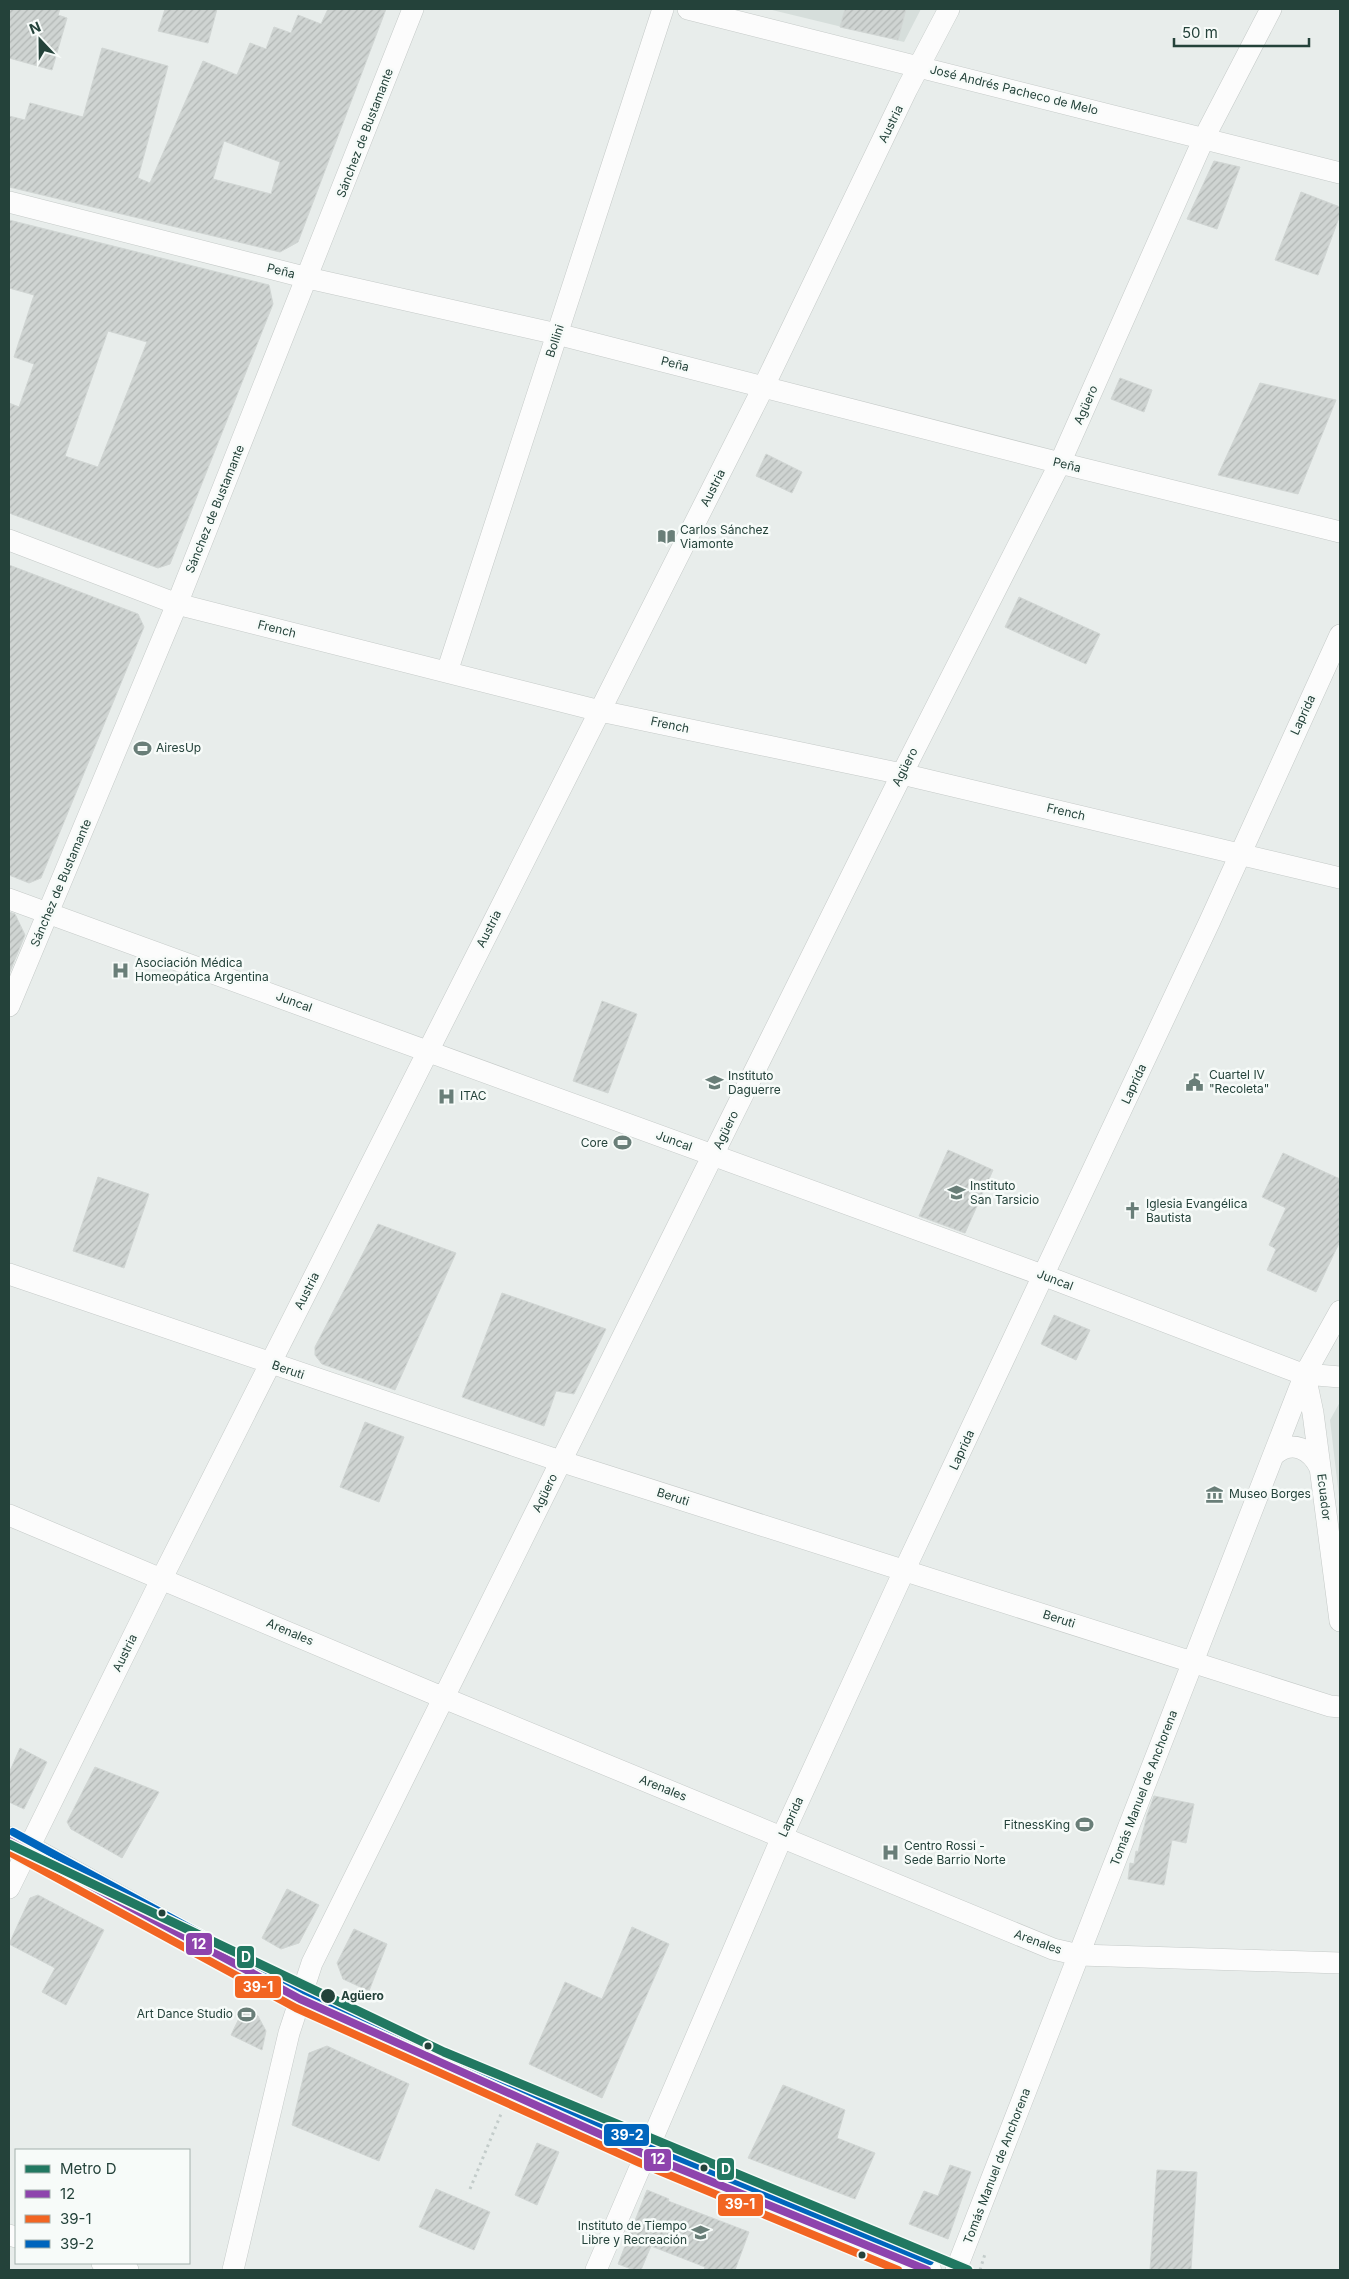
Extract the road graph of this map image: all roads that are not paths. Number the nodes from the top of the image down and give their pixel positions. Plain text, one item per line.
1 (414, 9) edge
2 (663, 9) edge
3 (688, 9) edge
4 (949, 9) edge
5 (1271, 9) edge
6 (920, 66) junction
7 (1204, 138) junction
8 (1340, 173) edge
9 (9, 202) edge
10 (308, 278) junction
11 (557, 334) junction
12 (764, 386) junction
13 (1060, 463) junction
14 (1340, 532) edge
15 (9, 540) edge
16 (178, 604) junction
17 (1340, 635) edge
18 (447, 672) junction
19 (600, 710) junction
20 (902, 774) junction
21 (1240, 853) junction
22 (1340, 878) edge
23 (9, 899) edge
24 (48, 914) junction
25 (9, 1006) edge
26 (428, 1050) junction
27 (714, 1155) junction
28 (9, 1274) edge
29 (1045, 1276) junction
30 (1340, 1311) edge
31 (271, 1364) junction
32 (1305, 1374) junction
33 (1340, 1377) edge
34 (1274, 1455) junction
35 (560, 1461) junction
36 (1320, 1468) junction
37 (9, 1515) edge
38 (904, 1571) junction
39 (162, 1578) junction
40 (1340, 1621) edge
41 (1193, 1663) junction
42 (444, 1698) junction
43 (1340, 1707) edge
44 (782, 1837) junction
45 (18, 1845) edge
46 (9, 1888) edge
47 (1079, 1955) junction
48 (1340, 1962) edge
49 (300, 1999) junction
50 (644, 2154) junction
51 (106, 2264) edge
52 (128, 2270) edge
53 (233, 2270) edge
54 (596, 2270) edge
55 (927, 2270) edge
56 (956, 2270) edge

1 - 10 street, Sánchez de Bustamante
2 - 11 street, Bollini
3 - 6 street, José Andrés Pacheco de Melo
4 - 6 street, Austria
5 - 7 street, Agüero
6 - 7 street, José Andrés Pacheco de Melo
6 - 12 street, Austria
7 - 8 street, José Andrés Pacheco de Melo
7 - 13 street, Agüero
9 - 10 street, Peña
10 - 11 street, Peña
10 - 16 street, Sánchez de Bustamante
11 - 12 street, Peña
11 - 18 street, Bollini
12 - 13 street, Peña
12 - 19 street, Austria
13 - 14 street, Peña
13 - 20 street, Agüero
15 - 16 street, French
16 - 18 street, French
16 - 24 street, Sánchez de Bustamante
17 - 21 street, Laprida
18 - 19 street, French
19 - 20 street, French
19 - 26 street, Austria
20 - 21 street, French
20 - 27 street, Agüero
21 - 22 street, French
21 - 29 street, Laprida
23 - 24 street, Juncal
24 - 25 street, Sánchez de Bustamante
24 - 26 street, Juncal
26 - 27 street, Juncal
26 - 31 street, Austria
27 - 29 street, Juncal
27 - 35 street, Agüero
28 - 31 street, Beruti
29 - 32 street, Juncal
29 - 38 street, Laprida
30 - 32 street, Tomás Manuel de Anchorena
31 - 35 street, Beruti
31 - 39 street, Austria
32 - 33 street, Juncal
32 - 34 street, Tomás Manuel de Anchorena
32 - 36 street, Ecuador
34 - 36 street
34 - 41 street, Tomás Manuel de Anchorena
35 - 38 street, Beruti
35 - 42 street, Agüero
36 - 40 street, Ecuador
37 - 39 street, Arenales
38 - 41 street, Beruti
38 - 44 street, Laprida
39 - 42 street, Arenales
39 - 45 street, Austria
41 - 43 street, Beruti
41 - 47 street, Tomás Manuel de Anchorena
42 - 44 street, Arenales
42 - 49 street, Agüero
44 - 47 street, Arenales
44 - 50 street, Laprida
45 - 46 street, Austria
45 - 49 main road
47 - 48 street, Arenales
47 - 56 street, Tomás Manuel de Anchorena
49 - 50 main road
49 - 53 street, Agüero
50 - 54 street, Laprida
50 - 55 main road
51 - 52 street

